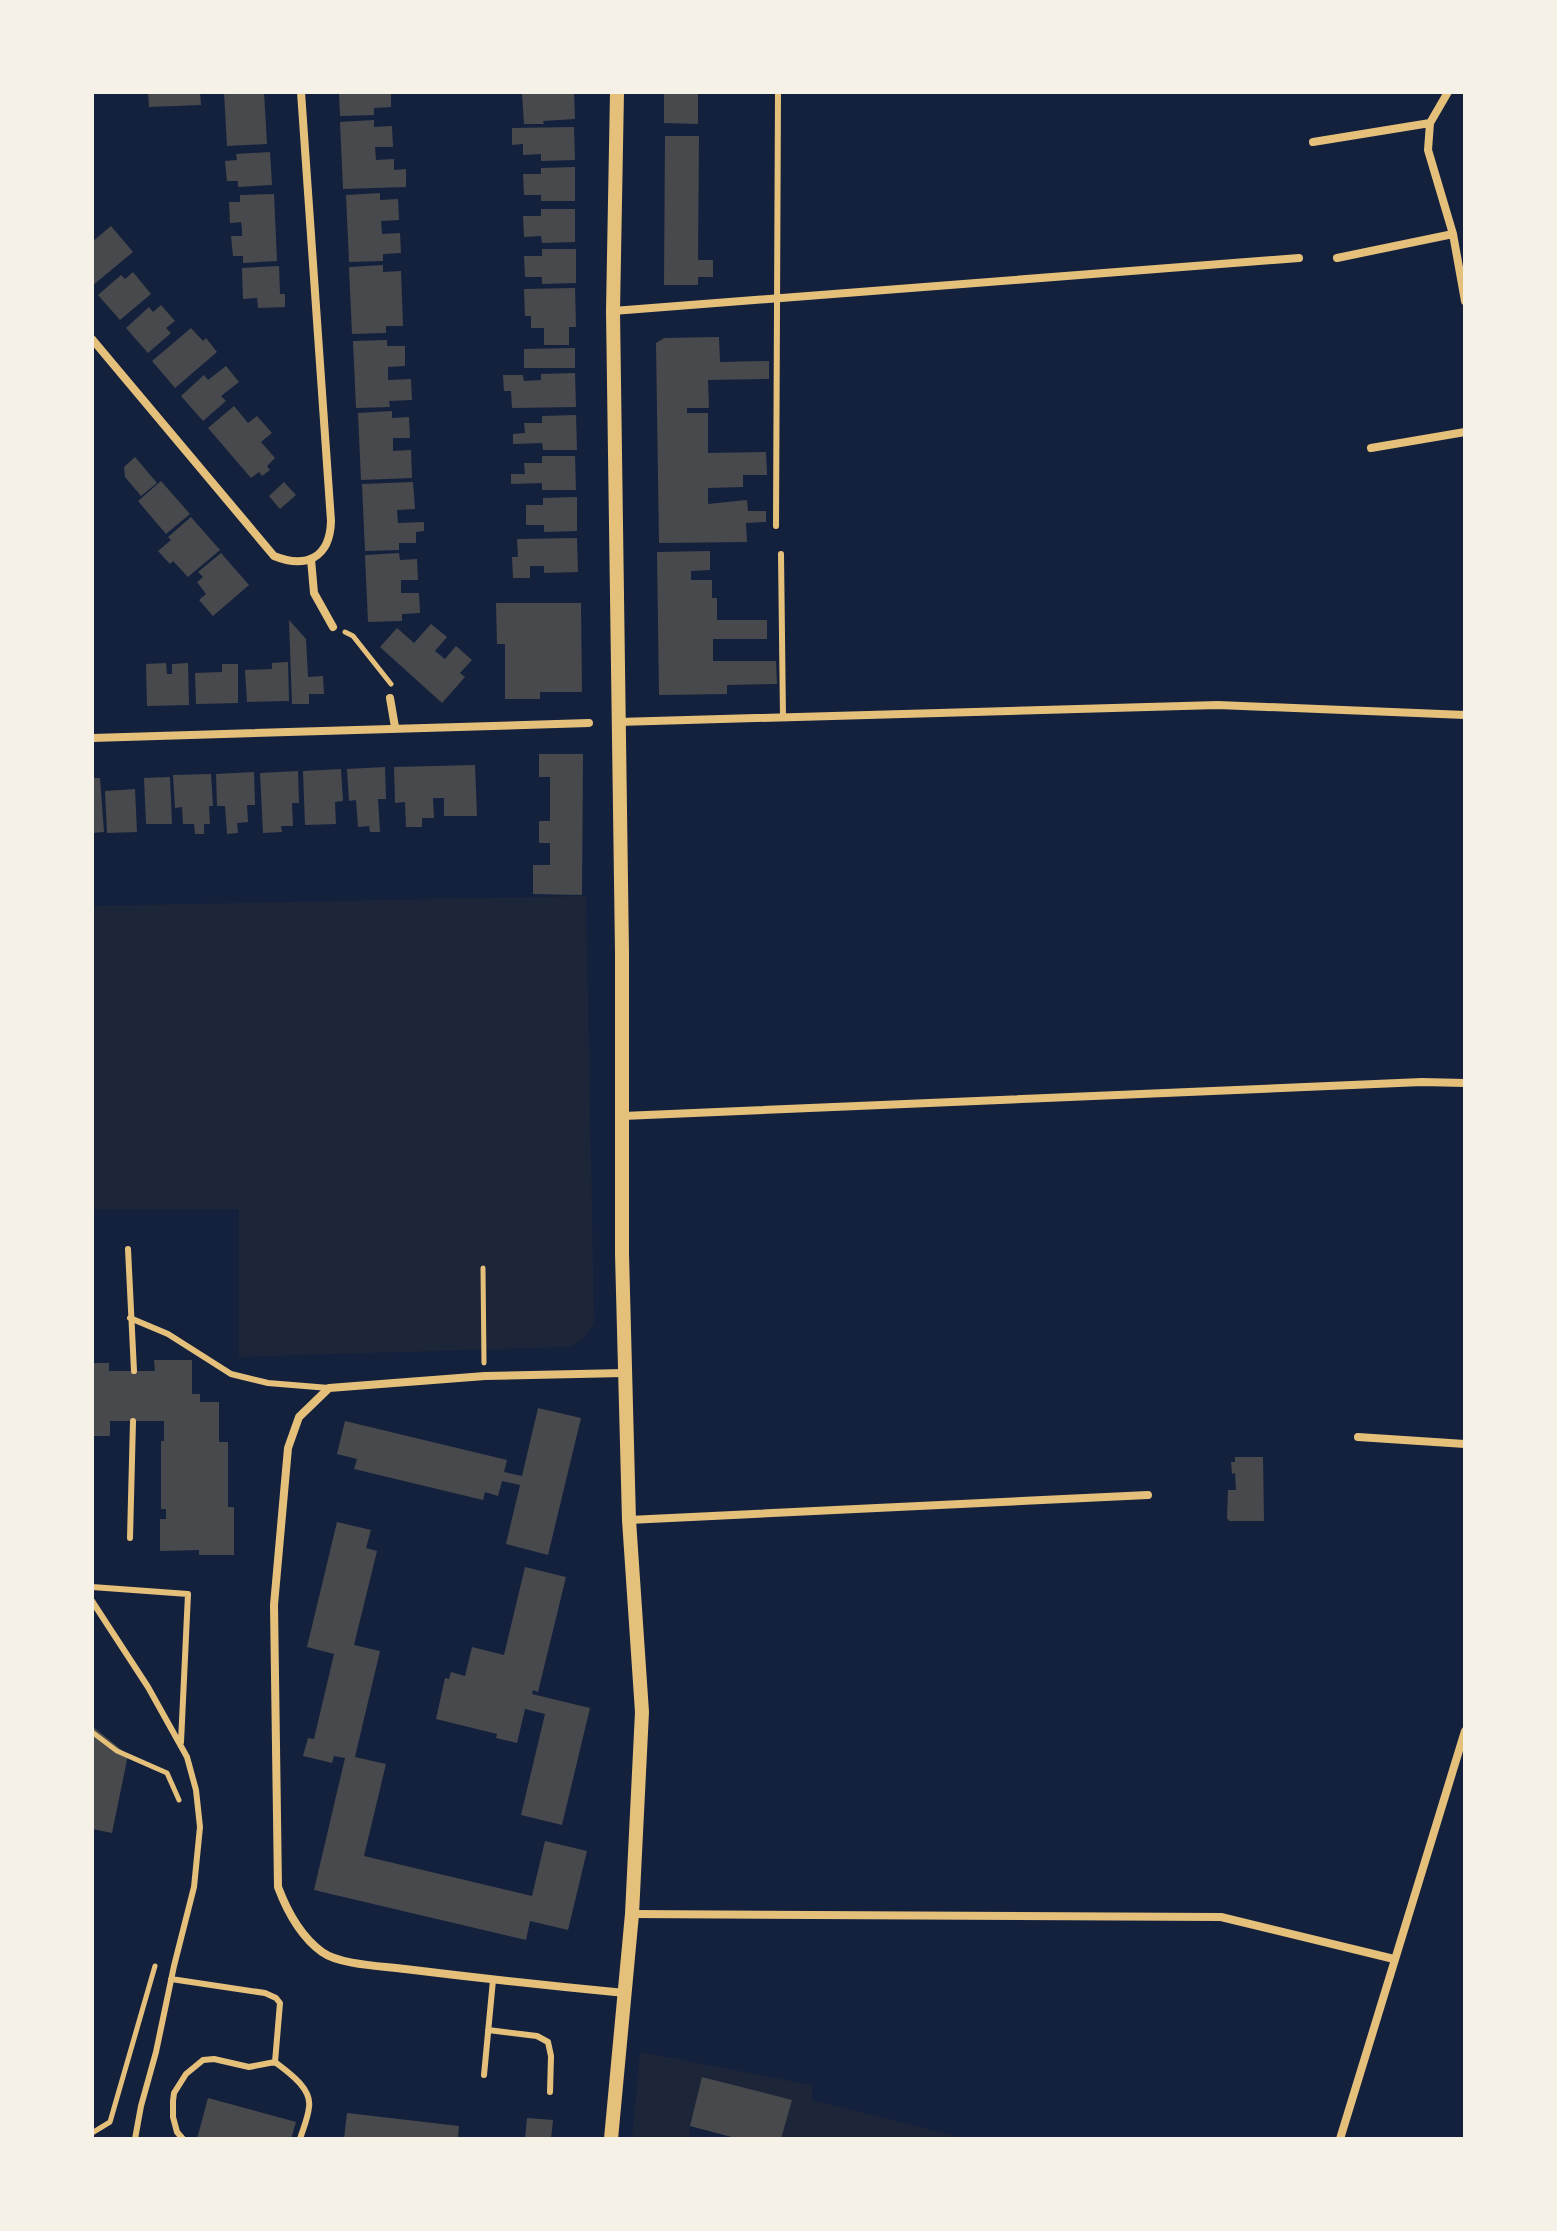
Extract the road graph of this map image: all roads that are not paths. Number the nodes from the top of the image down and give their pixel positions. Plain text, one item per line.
1 (301, 92) edge
2 (617, 92) edge
3 (778, 92) edge
4 (1448, 92) edge
5 (1430, 123) junction
6 (1313, 142) dead end
7 (1453, 234) junction
8 (1299, 258) dead end
9 (1337, 258) dead end
10 (777, 297) junction
11 (1465, 301) edge
12 (613, 311) junction
13 (92, 339) edge
14 (1465, 432) edge
15 (1371, 448) dead end
16 (776, 526) dead end
17 (781, 554) dead end
18 (311, 559) junction
19 (333, 627) road end
20 (391, 701) road end
21 (1465, 715) edge
22 (783, 718) junction
23 (617, 722) junction
24 (589, 723) dead end
25 (395, 727) junction
26 (92, 738) edge
27 (1465, 1083) edge
28 (623, 1116) junction
29 (128, 1249) dead end
30 (130, 1318) junction
31 (134, 1371) dead end
32 (624, 1373) junction
33 (329, 1388) junction
34 (133, 1421) dead end
35 (1358, 1437) dead end
36 (1465, 1444) edge
37 (1148, 1495) dead end
38 (629, 1520) junction
39 (130, 1538) dead end
40 (92, 1587) edge
41 (92, 1601) edge
42 (1465, 1731) edge
43 (180, 1744) junction
44 (632, 1914) junction
45 (1394, 1959) junction
46 (171, 1979) junction
47 (493, 1980) junction
48 (625, 1993) junction
49 (488, 2030) junction
50 (275, 2062) junction
51 (484, 2075) dead end
52 (550, 2092) dead end
53 (135, 2139) edge
54 (183, 2139) edge
55 (300, 2139) edge
56 (611, 2139) edge
57 (1340, 2139) edge

1 - 18 street
2 - 12 street
3 - 10 lane
4 - 5 street
5 - 6 street
5 - 7 street
7 - 9 street
7 - 11 street
8 - 10 street
10 - 12 street
10 - 16 lane
12 - 23 street
13 - 18 street
14 - 15 street
17 - 22 lane
18 - 19 street
20 - 25 street
21 - 22 street
22 - 23 street
23 - 28 street
24 - 25 street
25 - 26 street
27 - 28 street
28 - 32 street
29 - 30 lane
30 - 31 lane
30 - 33 lane
32 - 33 street
32 - 38 street
33 - 47 street
34 - 39 lane
35 - 36 street
37 - 38 street
38 - 44 street
40 - 43 lane
41 - 43 lane
42 - 45 street
43 - 46 lane
44 - 45 street
44 - 48 street
45 - 57 street
46 - 50 lane
46 - 53 lane
47 - 48 street
47 - 49 lane
48 - 56 street
49 - 51 lane
49 - 52 lane
50 - 54 lane
50 - 55 lane

